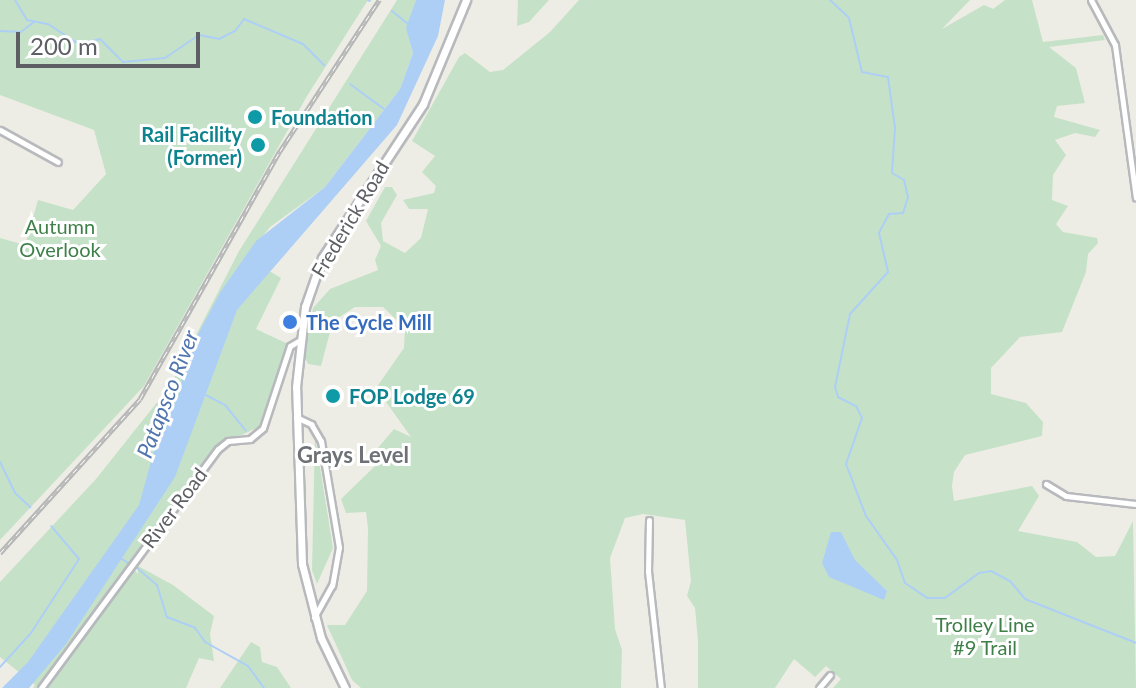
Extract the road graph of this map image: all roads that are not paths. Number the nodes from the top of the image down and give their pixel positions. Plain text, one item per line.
1 (466, 0) edge
2 (1091, 0) edge
3 (0, 130) edge
4 (58, 162) dead end
5 (1136, 198) edge
6 (300, 340) junction
7 (296, 417) junction
8 (1046, 484) dead end
9 (1136, 504) edge
10 (649, 520) dead end
11 (314, 618) junction
12 (830, 675) dead end
13 (41, 688) edge
14 (345, 688) edge
15 (661, 688) edge
16 (819, 688) edge

1 - 6 main road, Frederick Road
2 - 5 street
3 - 4 street
6 - 7 main road, Frederick Road
6 - 13 street, River Road
7 - 11 main road, Frederick Road
7 - 11 street
8 - 9 street
10 - 15 street
11 - 14 main road, Frederick Road
12 - 16 street

